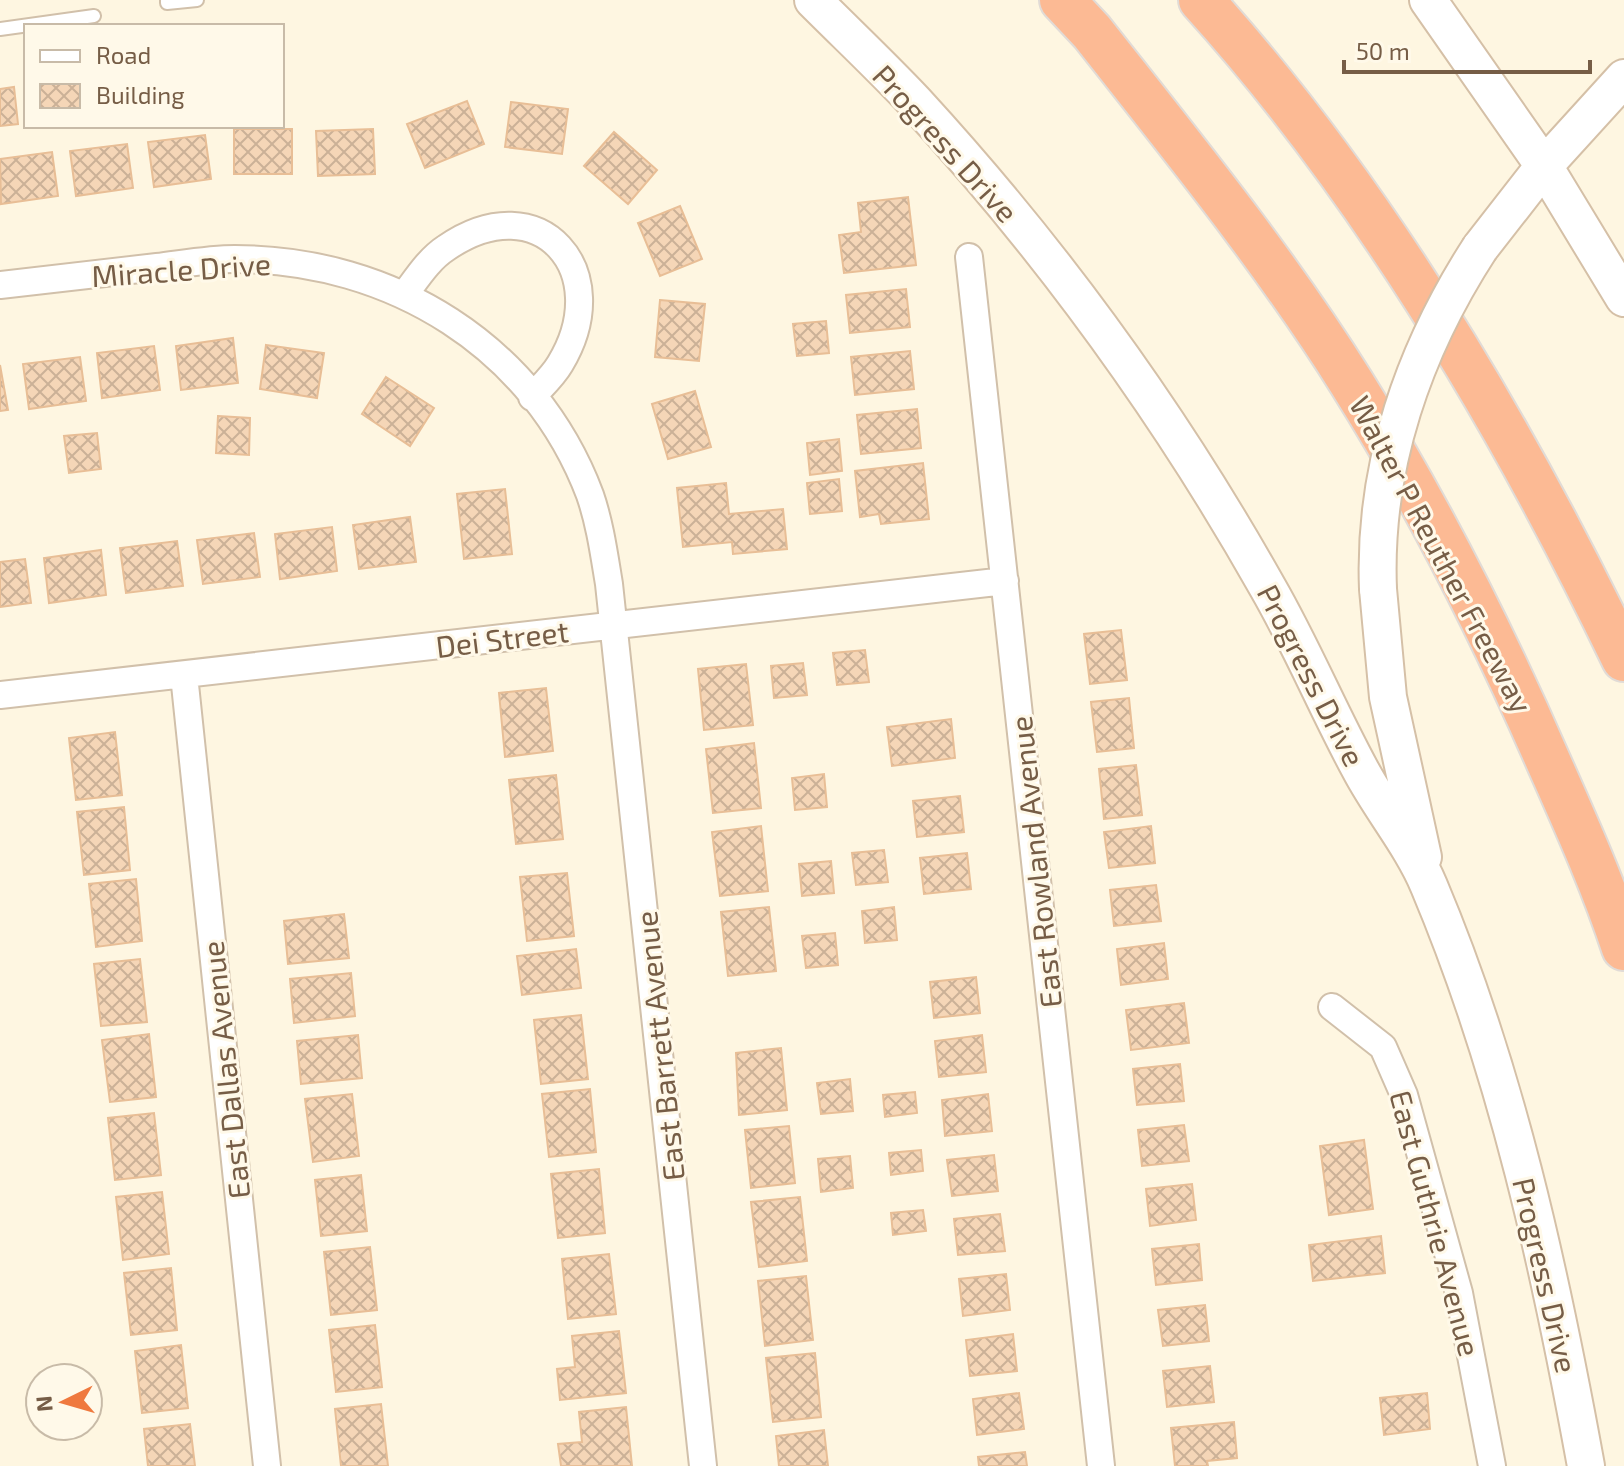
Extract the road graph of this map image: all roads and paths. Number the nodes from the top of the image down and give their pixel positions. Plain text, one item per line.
1 (167, 0) edge
2 (197, 0) edge
3 (813, 0) edge
4 (1062, 0) edge
5 (1201, 0) edge
6 (1428, 0) edge
7 (94, 16) dead end
8 (36, 24) edge
9 (24, 26) edge
10 (0, 29) edge
11 (1624, 78) edge
12 (1544, 166) junction
13 (969, 257) dead end
14 (0, 285) edge
15 (405, 294) junction
16 (1624, 298) edge
17 (532, 397) junction
18 (1005, 581) junction
19 (614, 625) junction
20 (1624, 659) edge
21 (184, 675) junction
22 (0, 695) edge
23 (1428, 882) junction
24 (1624, 948) edge
25 (1332, 1007) dead end
26 (267, 1466) edge
27 (703, 1466) edge
28 (1101, 1466) edge
29 (1492, 1466) edge
30 (1586, 1466) edge

1 - 2 lane
3 - 23 main road, Progress Drive
4 - 24 highway, Walter P Reuther Freeway
5 - 20 highway
6 - 12 main road
7 - 8 lane
9 - 10 lane
11 - 12 main road
12 - 16 main road
12 - 23 main road, bridge
13 - 18 street, East Rowland Avenue
14 - 15 street, Miracle Drive
15 - 17 street, Miracle Drive
15 - 17 street
17 - 19 street, Miracle Drive
18 - 19 street, Dei Street
18 - 28 street, East Rowland Avenue
19 - 21 street, Dei Street
19 - 27 street, East Barrett Avenue
21 - 22 street, Dei Street
21 - 26 street, East Dallas Avenue
23 - 30 main road, Progress Drive
25 - 29 street, East Guthrie Avenue

